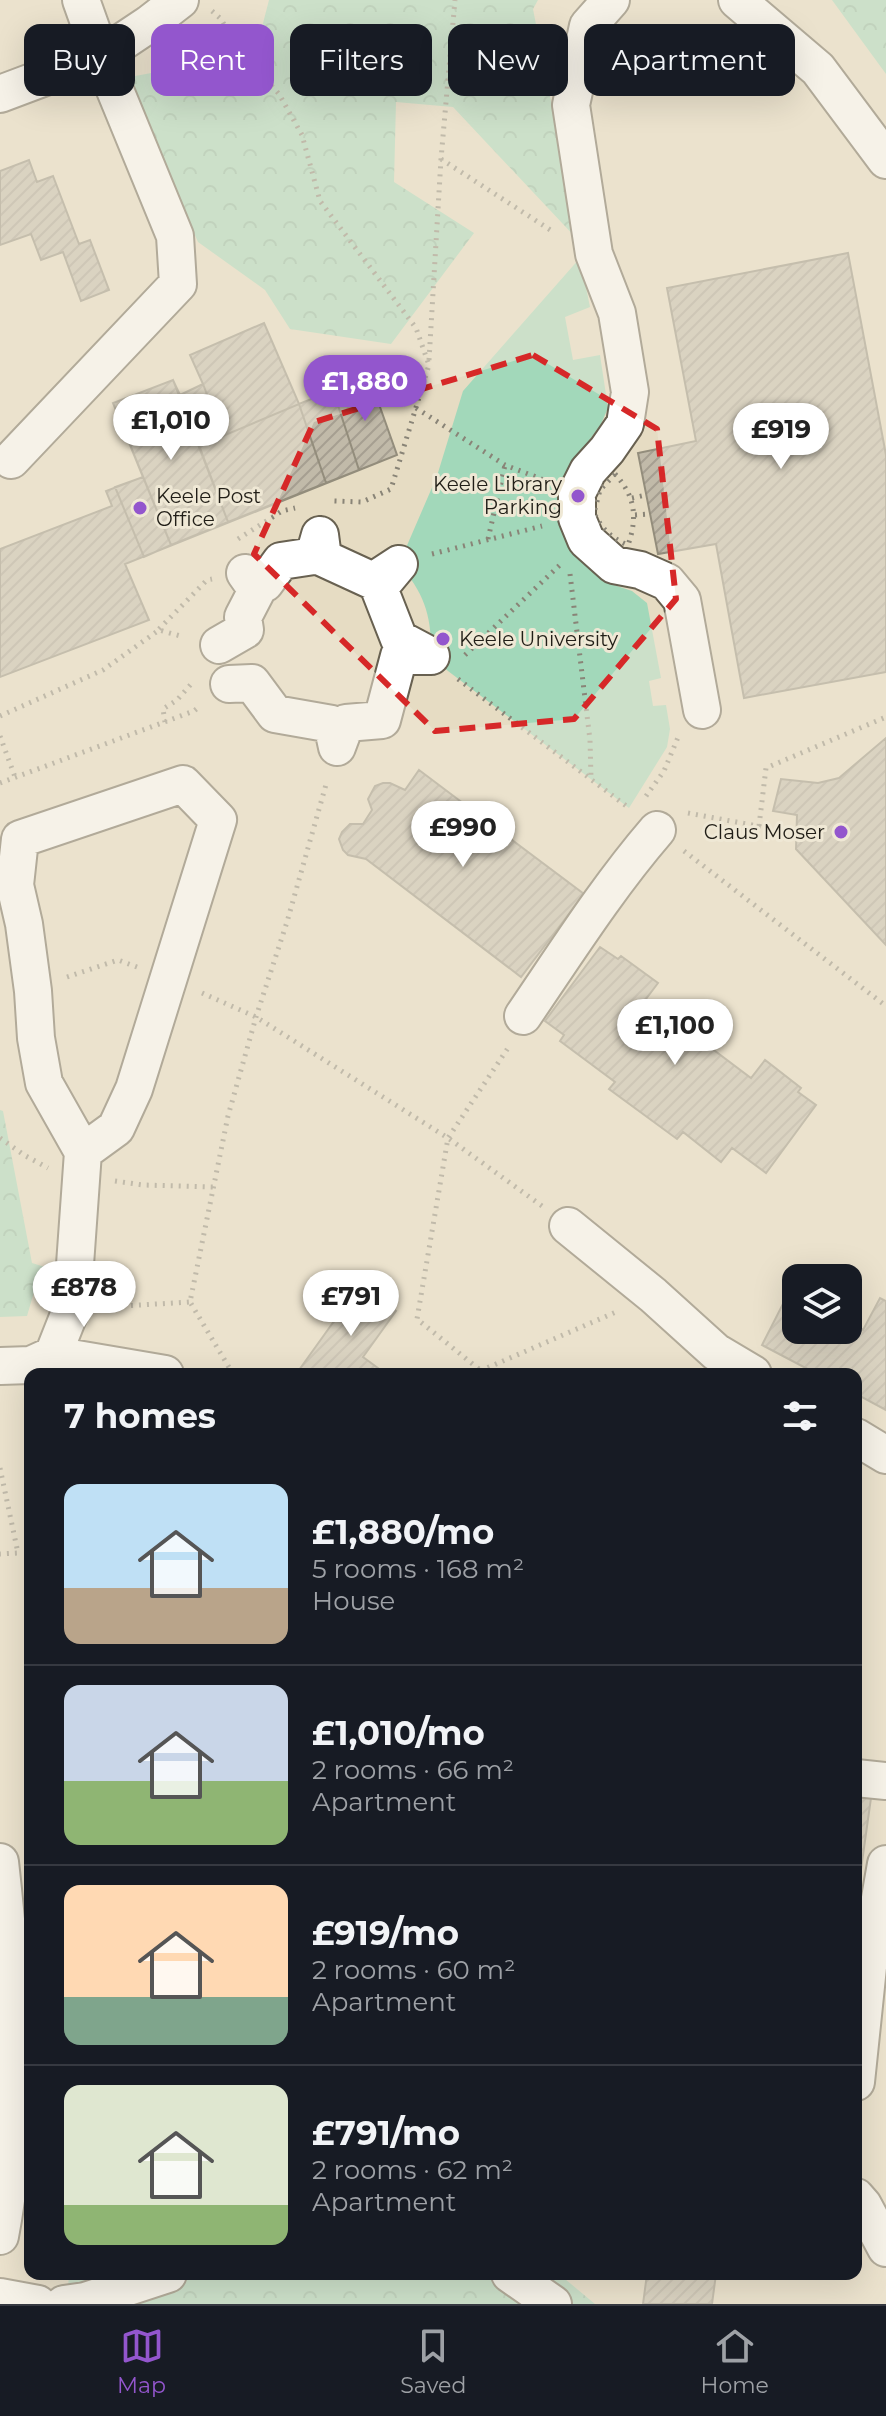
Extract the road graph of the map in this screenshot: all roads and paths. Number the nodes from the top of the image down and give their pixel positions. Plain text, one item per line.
1 (81, 0) edge
2 (455, 0) edge
3 (611, 0) edge
4 (737, 0) edge
5 (195, 4) edge
6 (90, 24) edge
7 (135, 37) edge
8 (24, 85) edge
9 (0, 94) edge
10 (117, 96) edge
11 (441, 159) junction
12 (886, 160) edge
13 (594, 254) junction
14 (429, 365) junction
15 (416, 408) junction
16 (11, 460) dead end
17 (505, 465) junction
18 (646, 495) dead end
19 (583, 508) junction
20 (650, 514) dead end
21 (320, 535) junction
22 (488, 539) junction
23 (399, 564) junction
24 (245, 573) junction
25 (159, 630) junction
26 (197, 640) dead end
27 (459, 661) dead end
28 (212, 682) junction
29 (702, 710) joint
30 (0, 716) edge
31 (886, 717) edge
32 (165, 722) junction
33 (0, 736) edge
34 (337, 747) junction
35 (15, 777) junction
36 (591, 780) dead end
37 (0, 783) edge
38 (663, 816) junction
39 (759, 826) junction
40 (779, 830) dead end
41 (523, 1016) joint
42 (256, 1017) junction
43 (0, 1138) edge
44 (448, 1138) junction
45 (83, 1152) junction
46 (50, 1169) dead end
47 (107, 1180) dead end
48 (214, 1187) junction
49 (568, 1226) joint
50 (653, 1295) junction
51 (190, 1302) junction
52 (97, 1308) dead end
53 (53, 1355) junction
54 (0, 1366) edge
55 (130, 1368) edge
56 (229, 1368) edge
57 (477, 1368) edge
58 (494, 1368) edge
59 (743, 1368) edge
60 (862, 1441) edge
61 (886, 1455) edge
62 (0, 1468) edge
63 (0, 1554) edge
64 (862, 1779) edge
65 (886, 1781) edge
66 (0, 1862) edge
67 (886, 1864) edge
68 (862, 2024) edge
69 (7, 2026) edge
70 (862, 2204) edge
71 (0, 2236) edge
72 (886, 2248) edge
73 (150, 2280) edge
74 (519, 2280) edge
75 (0, 2297) edge
76 (38, 2304) edge
77 (64, 2304) edge
78 (553, 2304) edge

1 - 6 street
2 - 11 path
3 - 13 street
4 - 12 street
5 - 7 street
5 - 14 path
8 - 9 street
10 - 16 street
11 - 13 path
11 - 14 path
13 - 19 street
14 - 15 path
15 - 17 path
15 - 21 path
17 - 19 path
17 - 22 path
18 - 20 path
19 - 22 path
19 - 29 street
21 - 23 street
21 - 24 street
22 - 23 path
23 - 34 street
24 - 25 path
24 - 28 street
25 - 26 path
25 - 30 path
27 - 36 path
28 - 32 path
28 - 32 path
28 - 34 street
29 - 38 path
31 - 39 path
32 - 35 path
33 - 35 path
34 - 42 path
35 - 37 path
38 - 39 path
38 - 41 street
39 - 40 path
41 - 44 path
42 - 44 path
42 - 48 path
43 - 46 path
44 - 49 path
44 - 57 path
45 - 45 street
45 - 53 street
47 - 48 path
48 - 51 path
49 - 50 street
50 - 58 path
50 - 59 street
51 - 52 path
51 - 56 path
53 - 54 street
53 - 55 street
60 - 61 street
62 - 63 path
64 - 65 street
66 - 69 street
67 - 68 street
69 - 71 street
70 - 72 street
73 - 77 street
74 - 78 street
75 - 76 street

